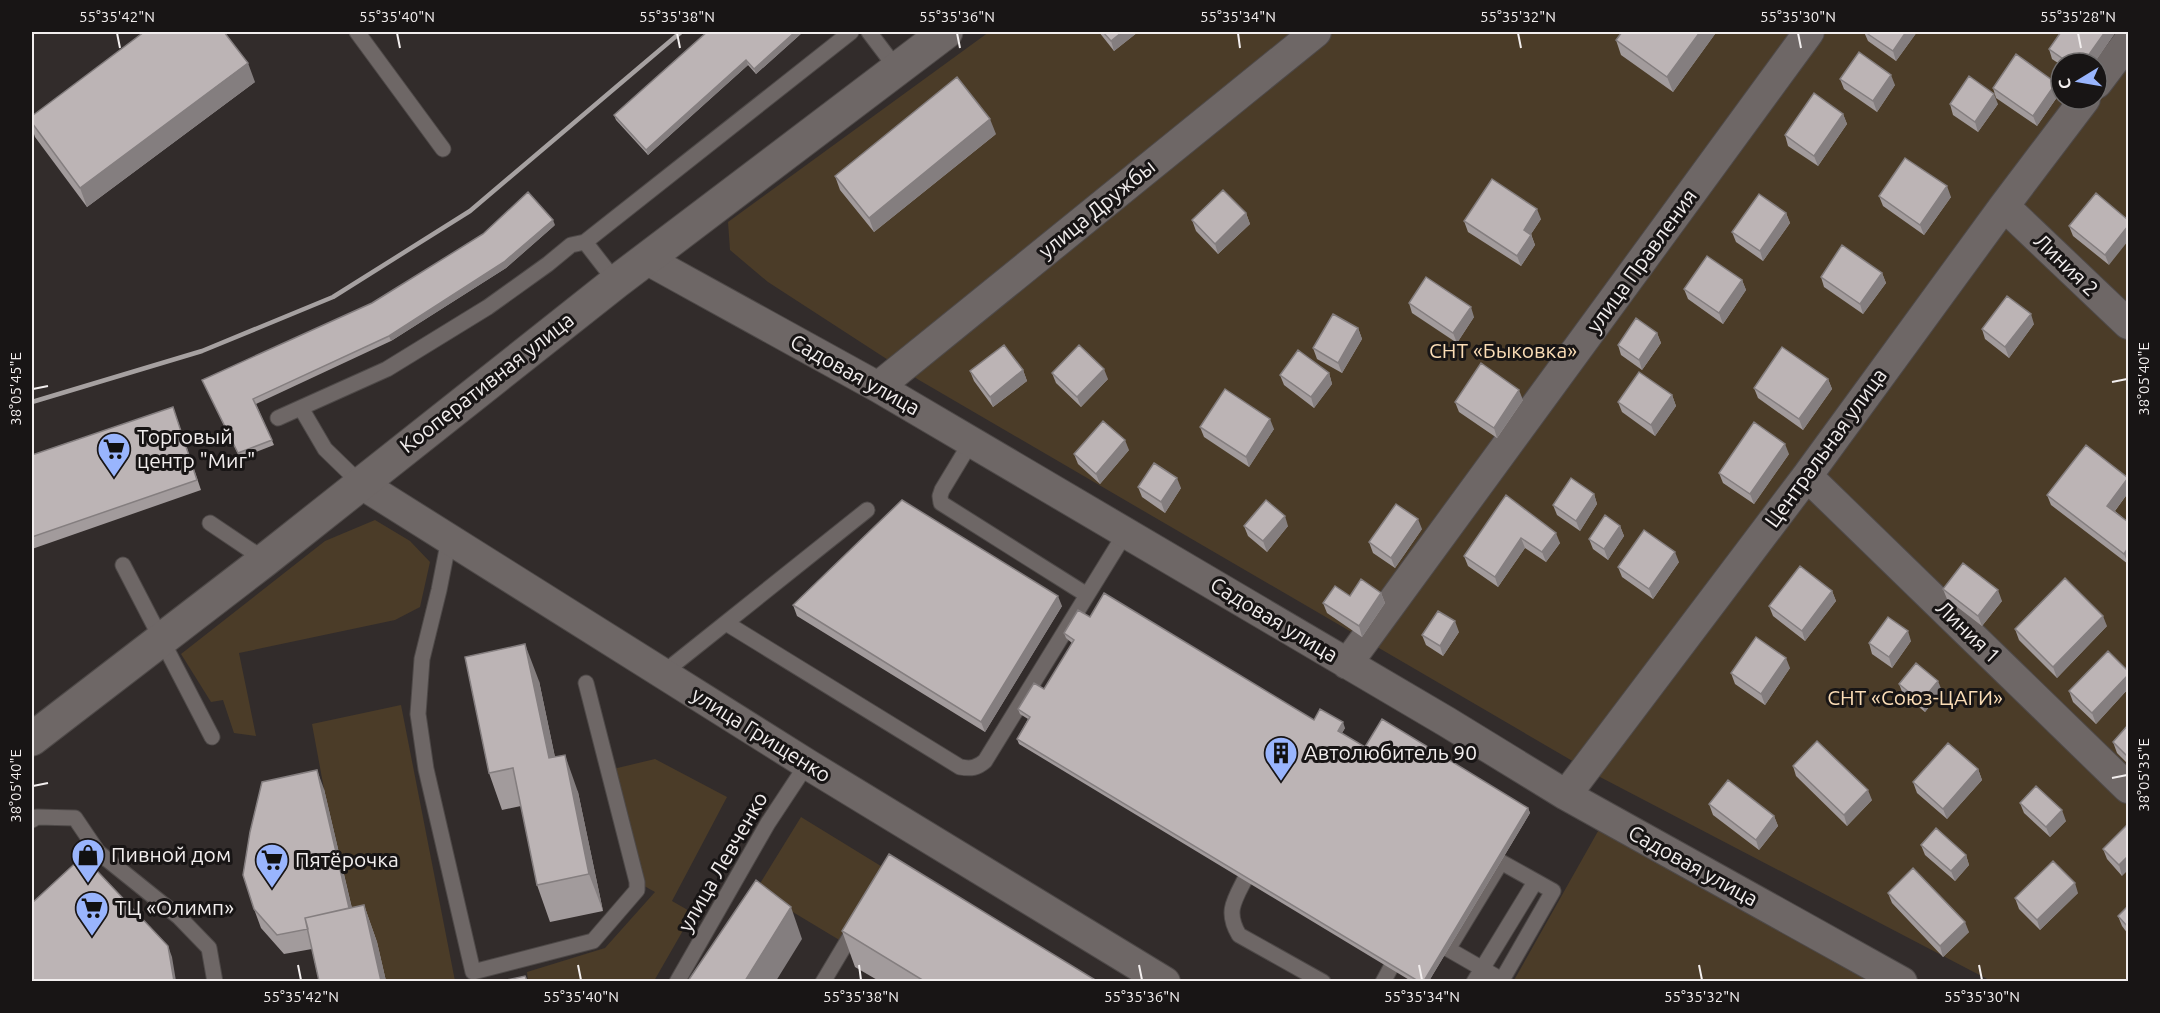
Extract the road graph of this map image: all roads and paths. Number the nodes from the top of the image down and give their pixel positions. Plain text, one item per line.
1 (357, 32) edge
2 (851, 32) edge
3 (869, 32) edge
4 (946, 32) edge
5 (1316, 32) edge
6 (1809, 32) edge
7 (2128, 42) edge
8 (2109, 67) edge
9 (897, 69) junction
10 (2076, 111) edge
11 (443, 149) dead end
12 (2004, 206) junction
13 (585, 242) junction
14 (646, 259) junction
15 (616, 282) junction
16 (2128, 324) edge
17 (878, 387) junction
18 (301, 408) junction
19 (278, 418) dead end
20 (971, 442) junction
21 (1807, 476) junction
22 (360, 483) junction
23 (867, 510) dead end
24 (210, 523) dead end
25 (1126, 532) junction
26 (449, 539) junction
27 (265, 560) junction
28 (123, 565) dead end
29 (1087, 595) junction
30 (726, 623) junction
31 (161, 638) junction
32 (1347, 664) junction
33 (663, 673) junction
34 (586, 682) dead end
35 (213, 737) dead end
36 (32, 739) edge
37 (807, 764) junction
38 (2128, 788) edge
39 (1566, 795) junction
40 (32, 820) edge
41 (1244, 881) edge
42 (1535, 882) junction
43 (864, 914) edge
44 (1482, 968) junction
45 (215, 981) edge
46 (677, 981) edge
47 (823, 981) edge
48 (1165, 981) edge
49 (1323, 981) edge
50 (1474, 981) edge
51 (1902, 981) edge

1 - 11 lane
2 - 13 lane
3 - 9 lane
4 - 9 main road, Кооперативная улица
5 - 17 street, улица Дружбы
6 - 32 street, улица Правления
7 - 8 street
9 - 14 main road, Кооперативная улица
10 - 12 street, Центральная улица
12 - 16 street, Линия 2
12 - 21 street, Центральная улица
13 - 15 lane
13 - 18 lane
14 - 15 main road, Кооперативная улица
14 - 17 street, Садовая улица
15 - 22 main road, Кооперативная улица
17 - 20 street, Садовая улица
18 - 19 lane
18 - 22 lane
20 - 25 street, Садовая улица
20 - 29 lane
21 - 38 street, Линия 1
21 - 39 street, Центральная улица
22 - 26 street, улица Грищенко
22 - 27 main road, Кооперативная улица
23 - 30 lane
24 - 27 lane
25 - 29 lane
25 - 32 street, Садовая улица
26 - 33 street, улица Грищенко
26 - 34 lane
27 - 31 main road, Кооперативная улица
28 - 31 lane
29 - 30 lane
30 - 33 lane
31 - 35 lane
31 - 36 main road, Кооперативная улица
32 - 39 street, Садовая улица
33 - 37 street, улица Грищенко
37 - 46 lane, улица Левченко
37 - 48 street, улица Грищенко
39 - 51 street, Садовая улица
40 - 45 lane
41 - 49 lane
42 - 44 lane
42 - 44 lane
42 - 44 lane
43 - 47 lane
44 - 50 lane

